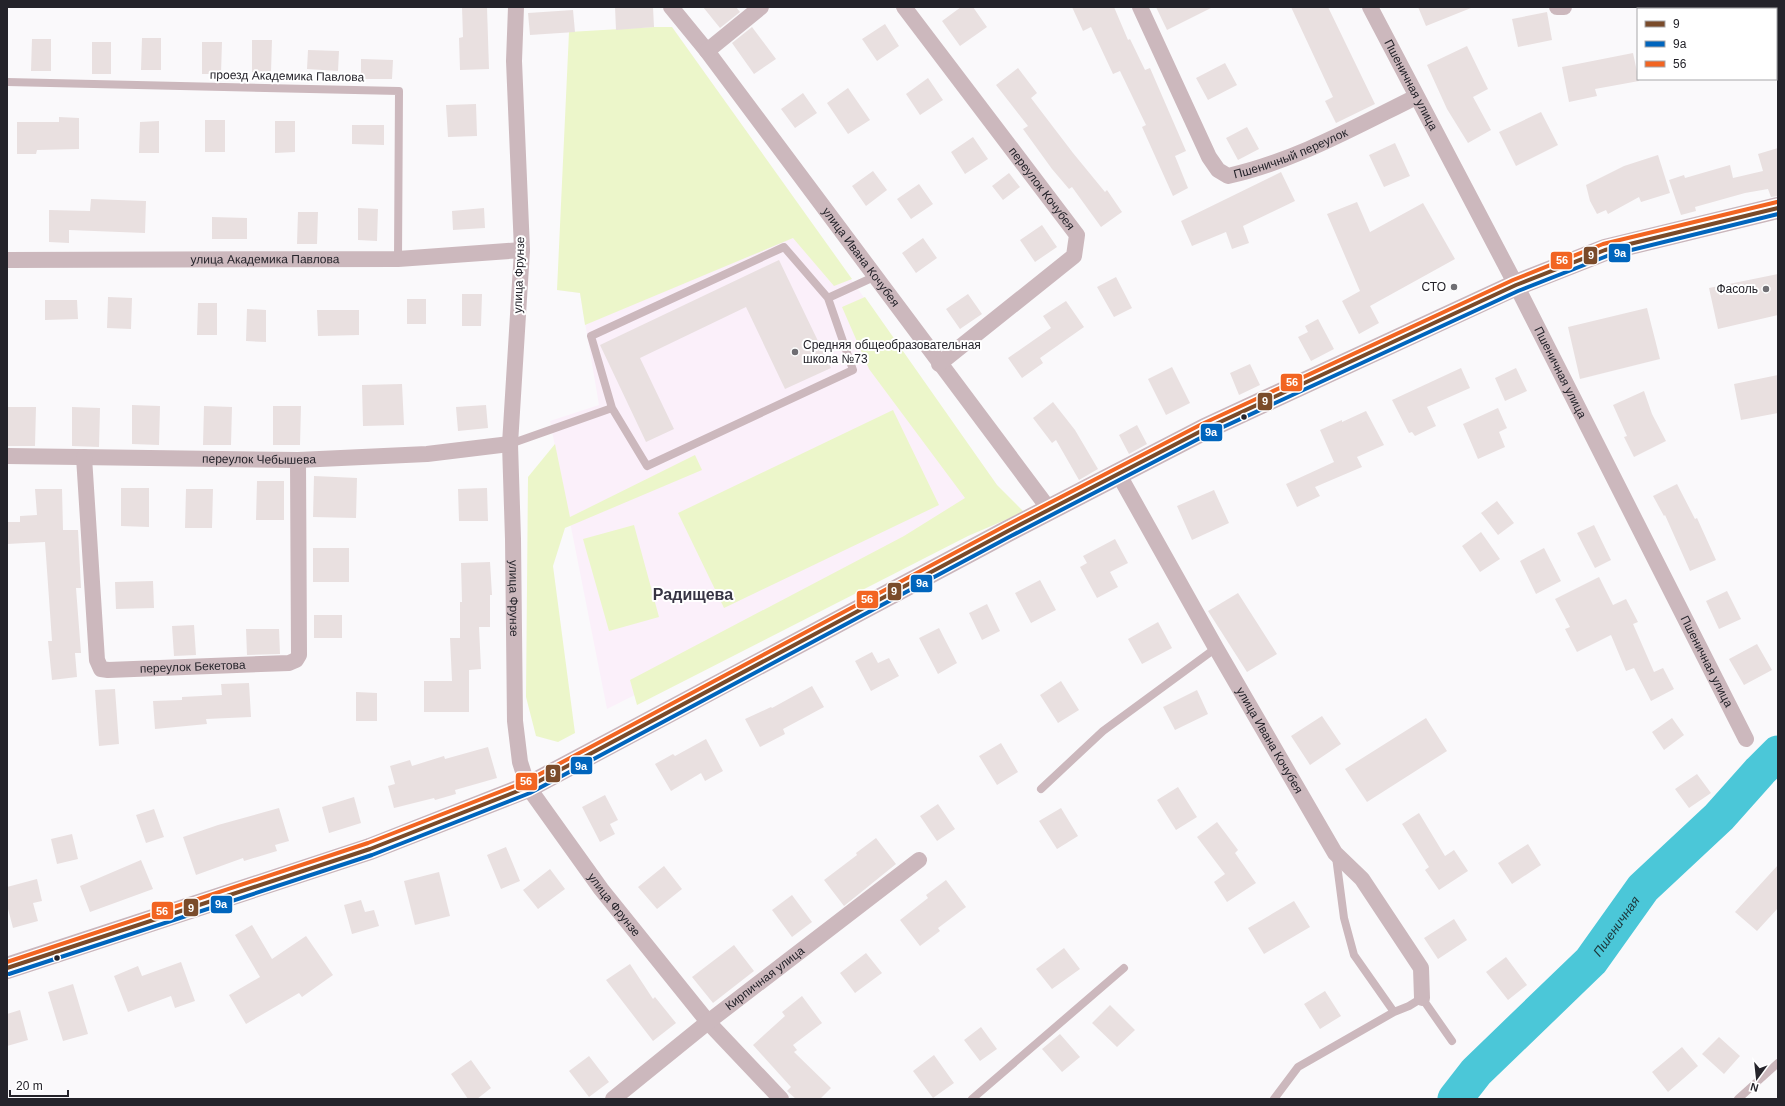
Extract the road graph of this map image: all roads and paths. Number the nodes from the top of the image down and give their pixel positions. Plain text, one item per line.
1 (516, 7) edge
2 (671, 7) edge
3 (761, 7) edge
4 (904, 7) edge
5 (1140, 7) edge
6 (1370, 7) edge
7 (1557, 7) edge
8 (1564, 7) edge
9 (707, 50) junction
10 (7, 82) edge
11 (1416, 97) junction
12 (1778, 208) edge
13 (522, 250) junction
14 (398, 259) junction
15 (7, 260) edge
16 (876, 276) junction
17 (1516, 285) junction
18 (828, 298) junction
19 (939, 364) junction
20 (612, 408) junction
21 (510, 444) junction
22 (7, 456) edge
23 (84, 457) junction
24 (298, 460) junction
25 (1120, 475) junction
26 (1049, 510) junction
27 (1216, 648) junction
28 (1746, 739) dead end
29 (528, 787) junction
30 (1041, 788) dead end
31 (1335, 853) junction
32 (919, 860) dead end
33 (7, 968) edge
34 (1124, 968) dead end
35 (1422, 998) junction
36 (1394, 1012) junction
37 (708, 1022) junction
38 (1452, 1041) dead end
39 (1778, 1063) edge
40 (613, 1099) edge
41 (781, 1099) edge
42 (972, 1099) edge
43 (1274, 1099) edge
44 (1738, 1099) edge

1 - 13 street, улица Фрунзе
2 - 9 street, улица Ивана Кочубея
3 - 9 street
4 - 19 street, переулок Кочубея
5 - 11 street, Пшеничный переулок
6 - 11 street, Пшеничная улица
7 - 8 street
9 - 16 street, улица Ивана Кочубея
10 - 14 lane, проезд Академика Павлова
11 - 17 street, Пшеничная улица
12 - 17 main road
13 - 14 street, улица Академика Павлова
13 - 21 street, улица Фрунзе
14 - 15 street, улица Академика Павлова
16 - 18 lane
16 - 19 street, улица Ивана Кочубея
17 - 25 main road
17 - 28 street, Пшеничная улица
18 - 20 lane
18 - 20 lane
19 - 26 street, улица Ивана Кочубея
20 - 21 lane
21 - 24 street, переулок Чебышева
21 - 29 street, улица Фрунзе
22 - 23 street, переулок Чебышева
23 - 24 street, переулок Чебышева
23 - 24 street, переулок Бекетова
25 - 26 main road
25 - 27 street, улица Ивана Кочубея
26 - 29 main road
27 - 30 lane
27 - 31 street, улица Ивана Кочубея
29 - 33 main road
29 - 37 street, улица Фрунзе
31 - 35 street, улица Ивана Кочубея
31 - 36 lane
32 - 37 street, Кирпичная улица
34 - 42 lane
35 - 36 lane
35 - 38 lane
36 - 43 lane
37 - 40 street, Кирпичная улица
37 - 41 street, улица Фрунзе
39 - 44 lane

